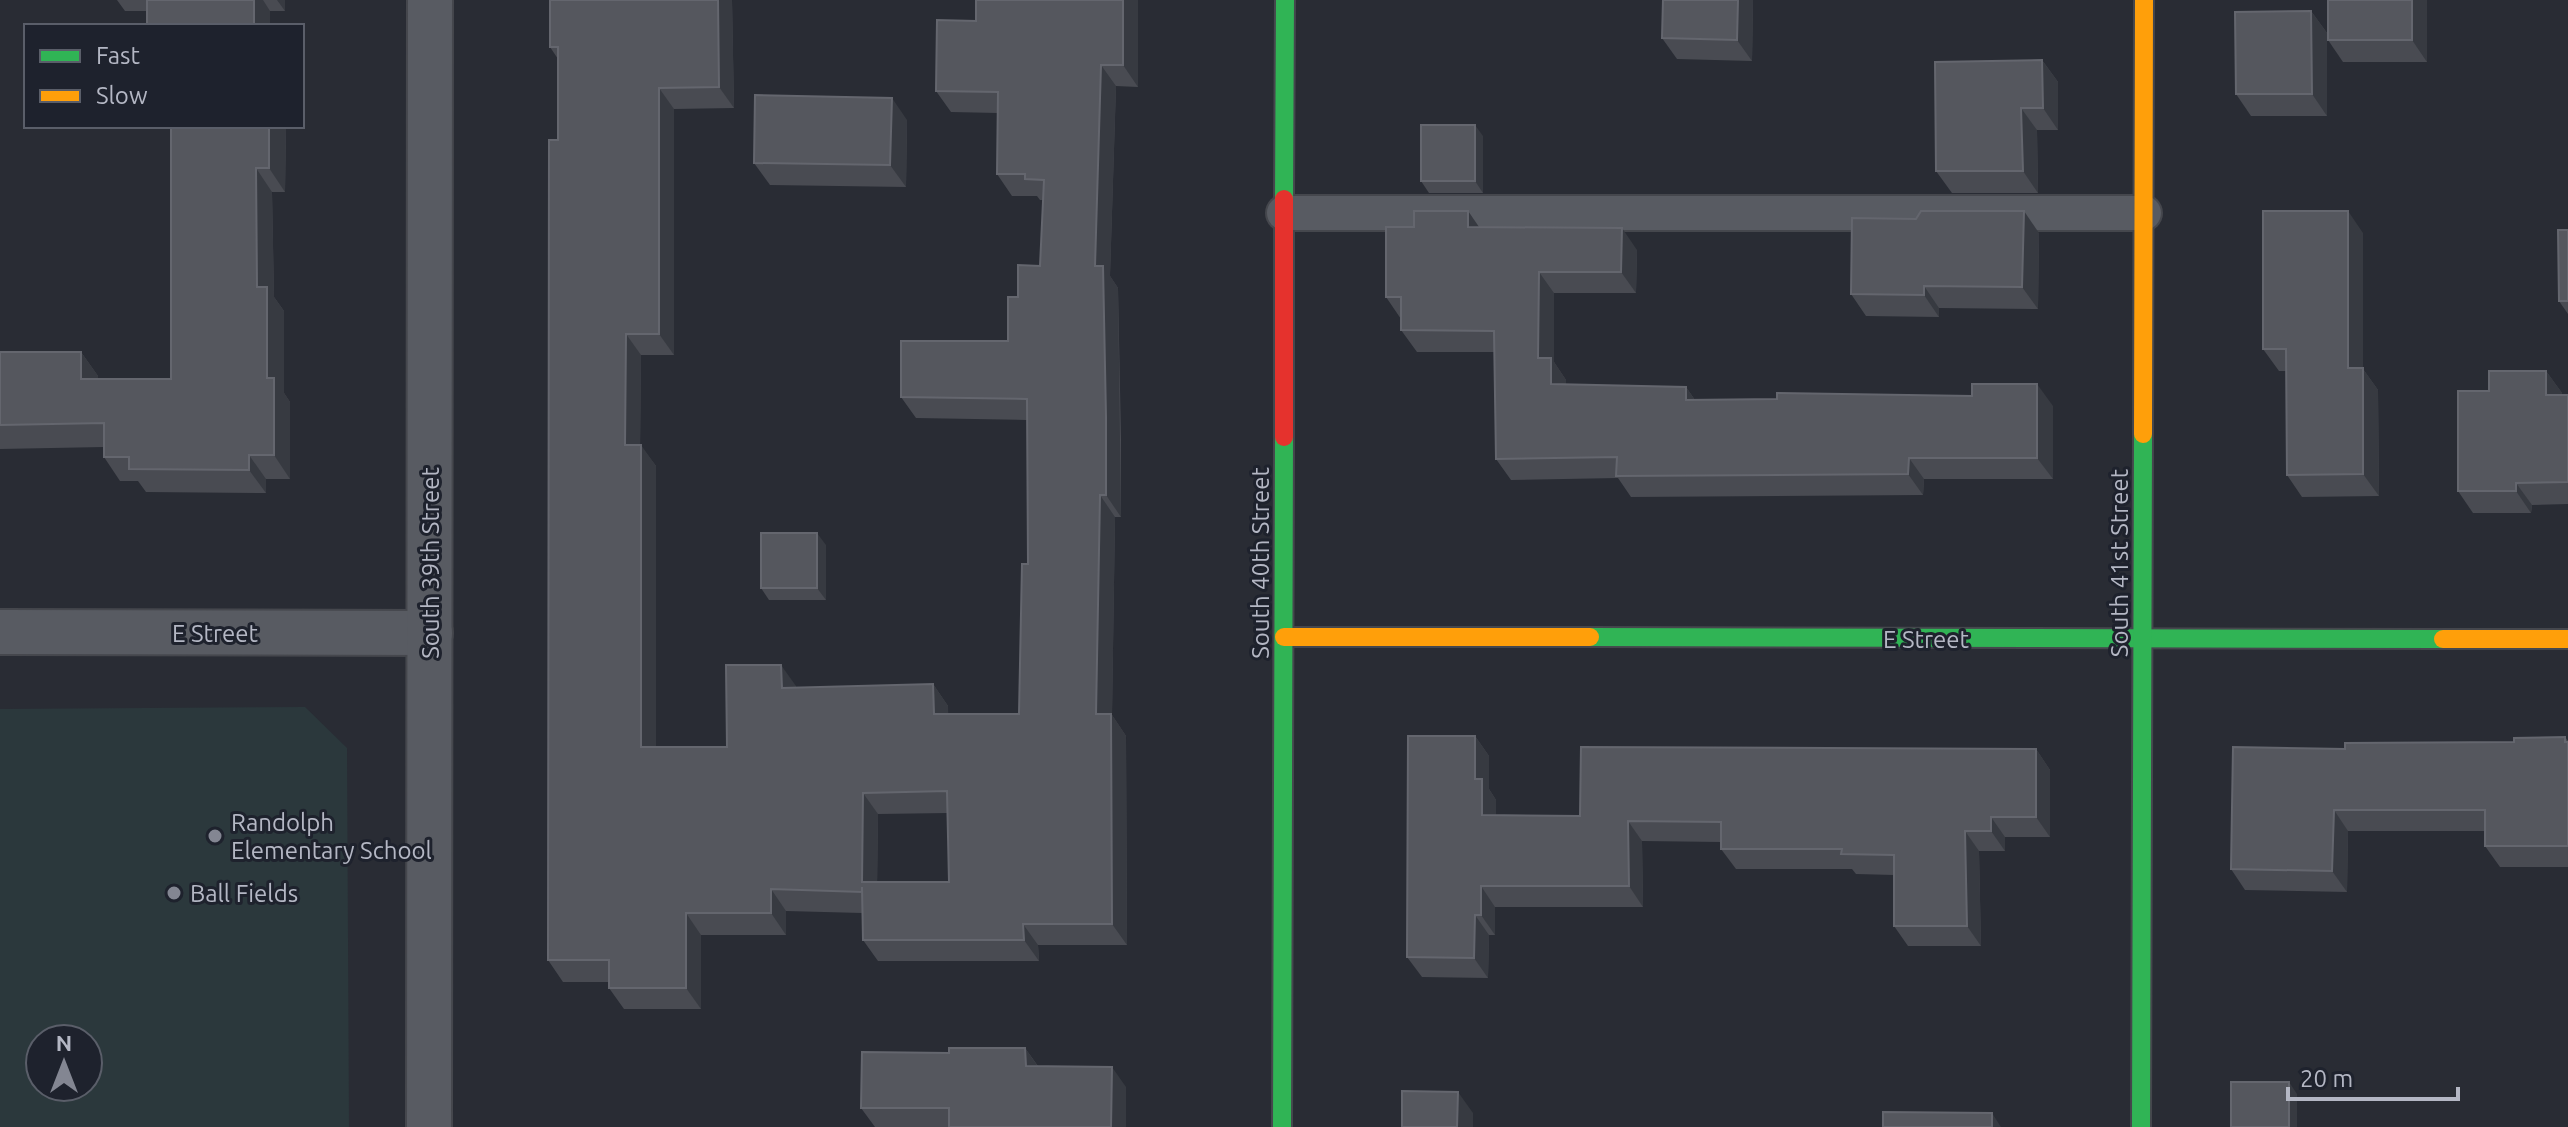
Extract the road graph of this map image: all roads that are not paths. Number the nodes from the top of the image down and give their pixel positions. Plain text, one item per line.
1 (430, 0) edge
2 (1285, 0) edge
3 (2144, 0) edge
4 (1284, 213) junction
5 (2144, 213) junction
6 (0, 632) edge
7 (430, 633) junction
8 (1284, 637) junction
9 (2568, 639) edge
10 (2142, 640) junction
11 (429, 1127) edge
12 (1282, 1127) edge
13 (2141, 1127) edge

1 - 7 street, South 39th Street
2 - 4 street, South 40th Street
3 - 5 street, South 41st Street
4 - 5 lane
4 - 8 street, South 40th Street
5 - 10 street, South 41st Street
6 - 7 street, E Street
7 - 11 street, South 39th Street
8 - 10 street, E Street
8 - 12 street, South 40th Street
9 - 10 street, E Street
10 - 13 street, South 41st Street

